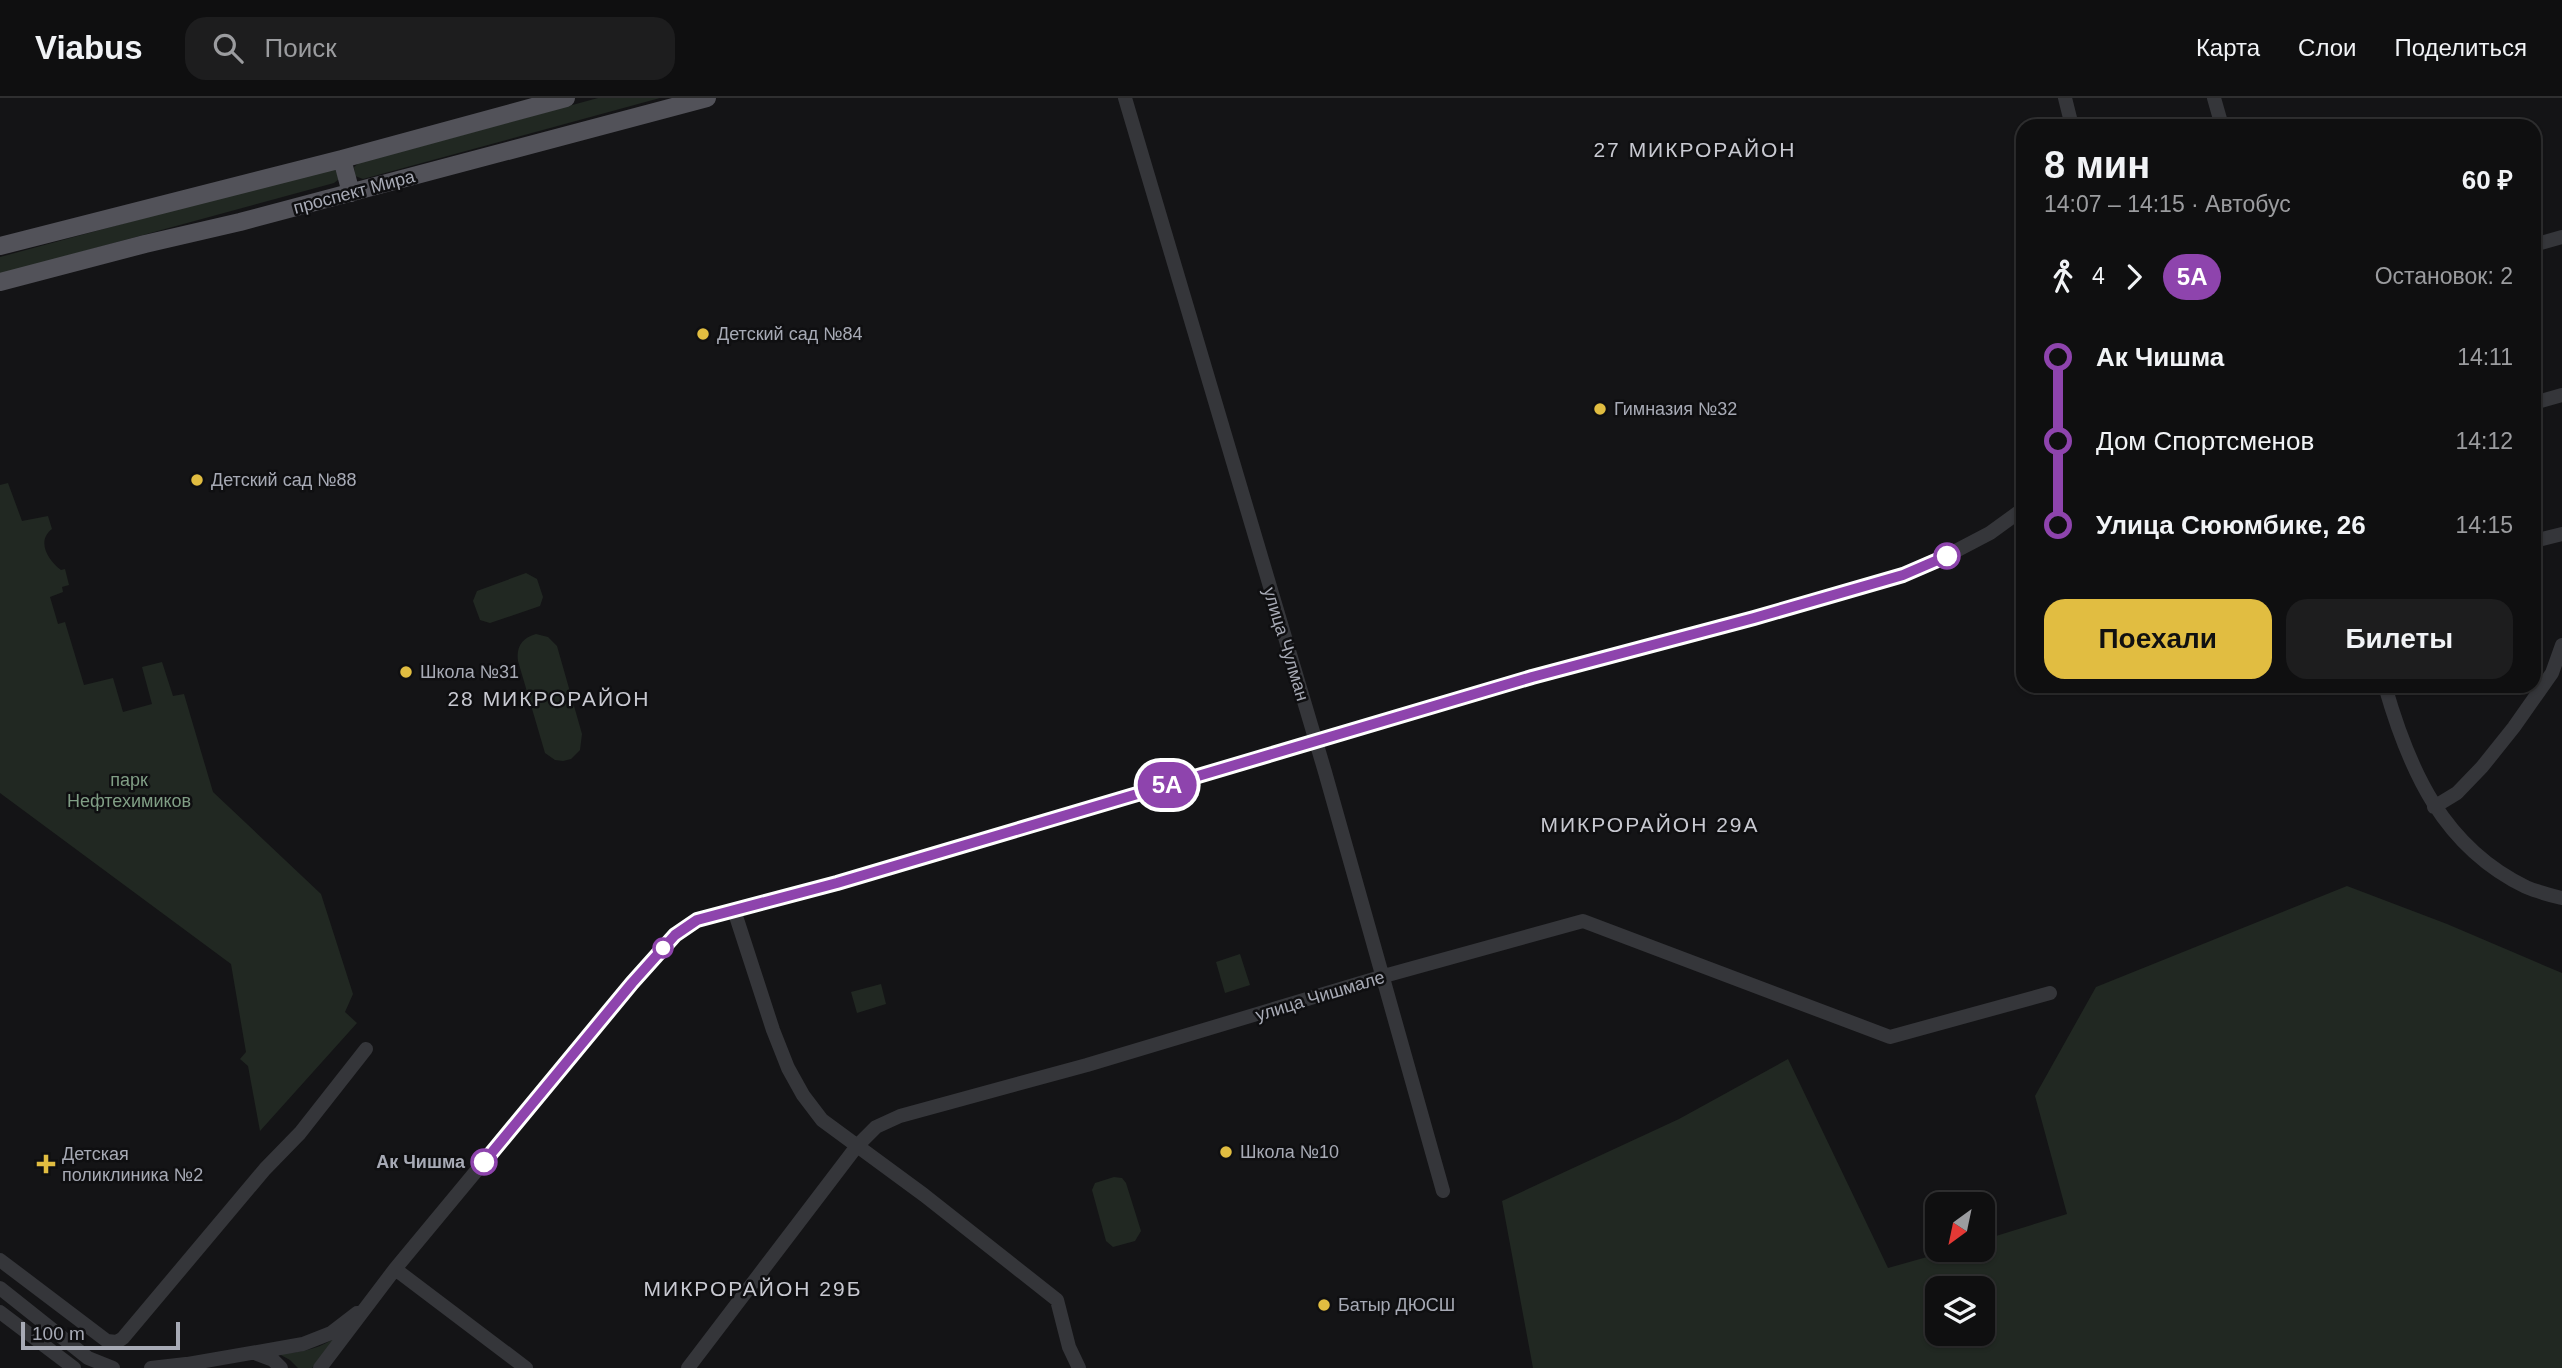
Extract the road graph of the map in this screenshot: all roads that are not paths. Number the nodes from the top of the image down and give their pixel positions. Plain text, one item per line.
1 (566, 98) edge
2 (707, 98) edge
3 (1125, 98) edge
4 (2065, 98) edge
5 (2214, 98) edge
6 (2070, 119) edge
7 (2220, 119) edge
8 (342, 159) junction
9 (351, 192) junction
10 (2562, 237) edge
11 (2541, 243) edge
12 (0, 246) edge
13 (0, 282) edge
14 (2562, 395) edge
15 (2541, 401) edge
16 (2016, 514) edge
17 (2562, 534) edge
18 (2541, 539) edge
19 (2562, 645) edge
20 (2541, 689) edge
21 (2387, 693) edge
22 (2538, 693) edge
23 (1315, 740) junction
24 (2434, 807) junction
25 (2562, 898) edge
26 (734, 910) junction
27 (1384, 976) junction
28 (2050, 993) dead end
29 (366, 1049) dead end
30 (857, 1146) junction
31 (1443, 1191) dead end
32 (0, 1260) edge
33 (395, 1269) junction
34 (0, 1288) edge
35 (367, 1306) junction
36 (0, 1312) edge
37 (256, 1353) junction
38 (183, 1366) edge
39 (74, 1368) edge
40 (113, 1368) edge
41 (151, 1368) edge
42 (281, 1368) edge
43 (320, 1368) edge
44 (526, 1368) edge
45 (688, 1368) edge
46 (1079, 1368) edge

1 - 8 main road, проспект Мира
2 - 9 main road, проспект Мира
3 - 23 street, улица Чулман
4 - 6 street
5 - 7 street
8 - 9 main road
8 - 12 main road, проспект Мира
9 - 13 main road, проспект Мира
10 - 11 street
14 - 15 street
16 - 23 street
17 - 18 street
19 - 20 street
21 - 24 street
22 - 24 street
23 - 26 street
23 - 27 street, улица Чулман
24 - 25 street
26 - 30 street
26 - 33 street
27 - 28 street, улица Чишмале
27 - 30 street, улица Чишмале
27 - 31 street, улица Чулман
29 - 32 street
30 - 45 street, улица Чишмале
30 - 46 street
33 - 35 street
33 - 44 street
34 - 40 street
35 - 37 street
35 - 43 street
36 - 39 street
37 - 38 street
37 - 42 street
38 - 41 street

